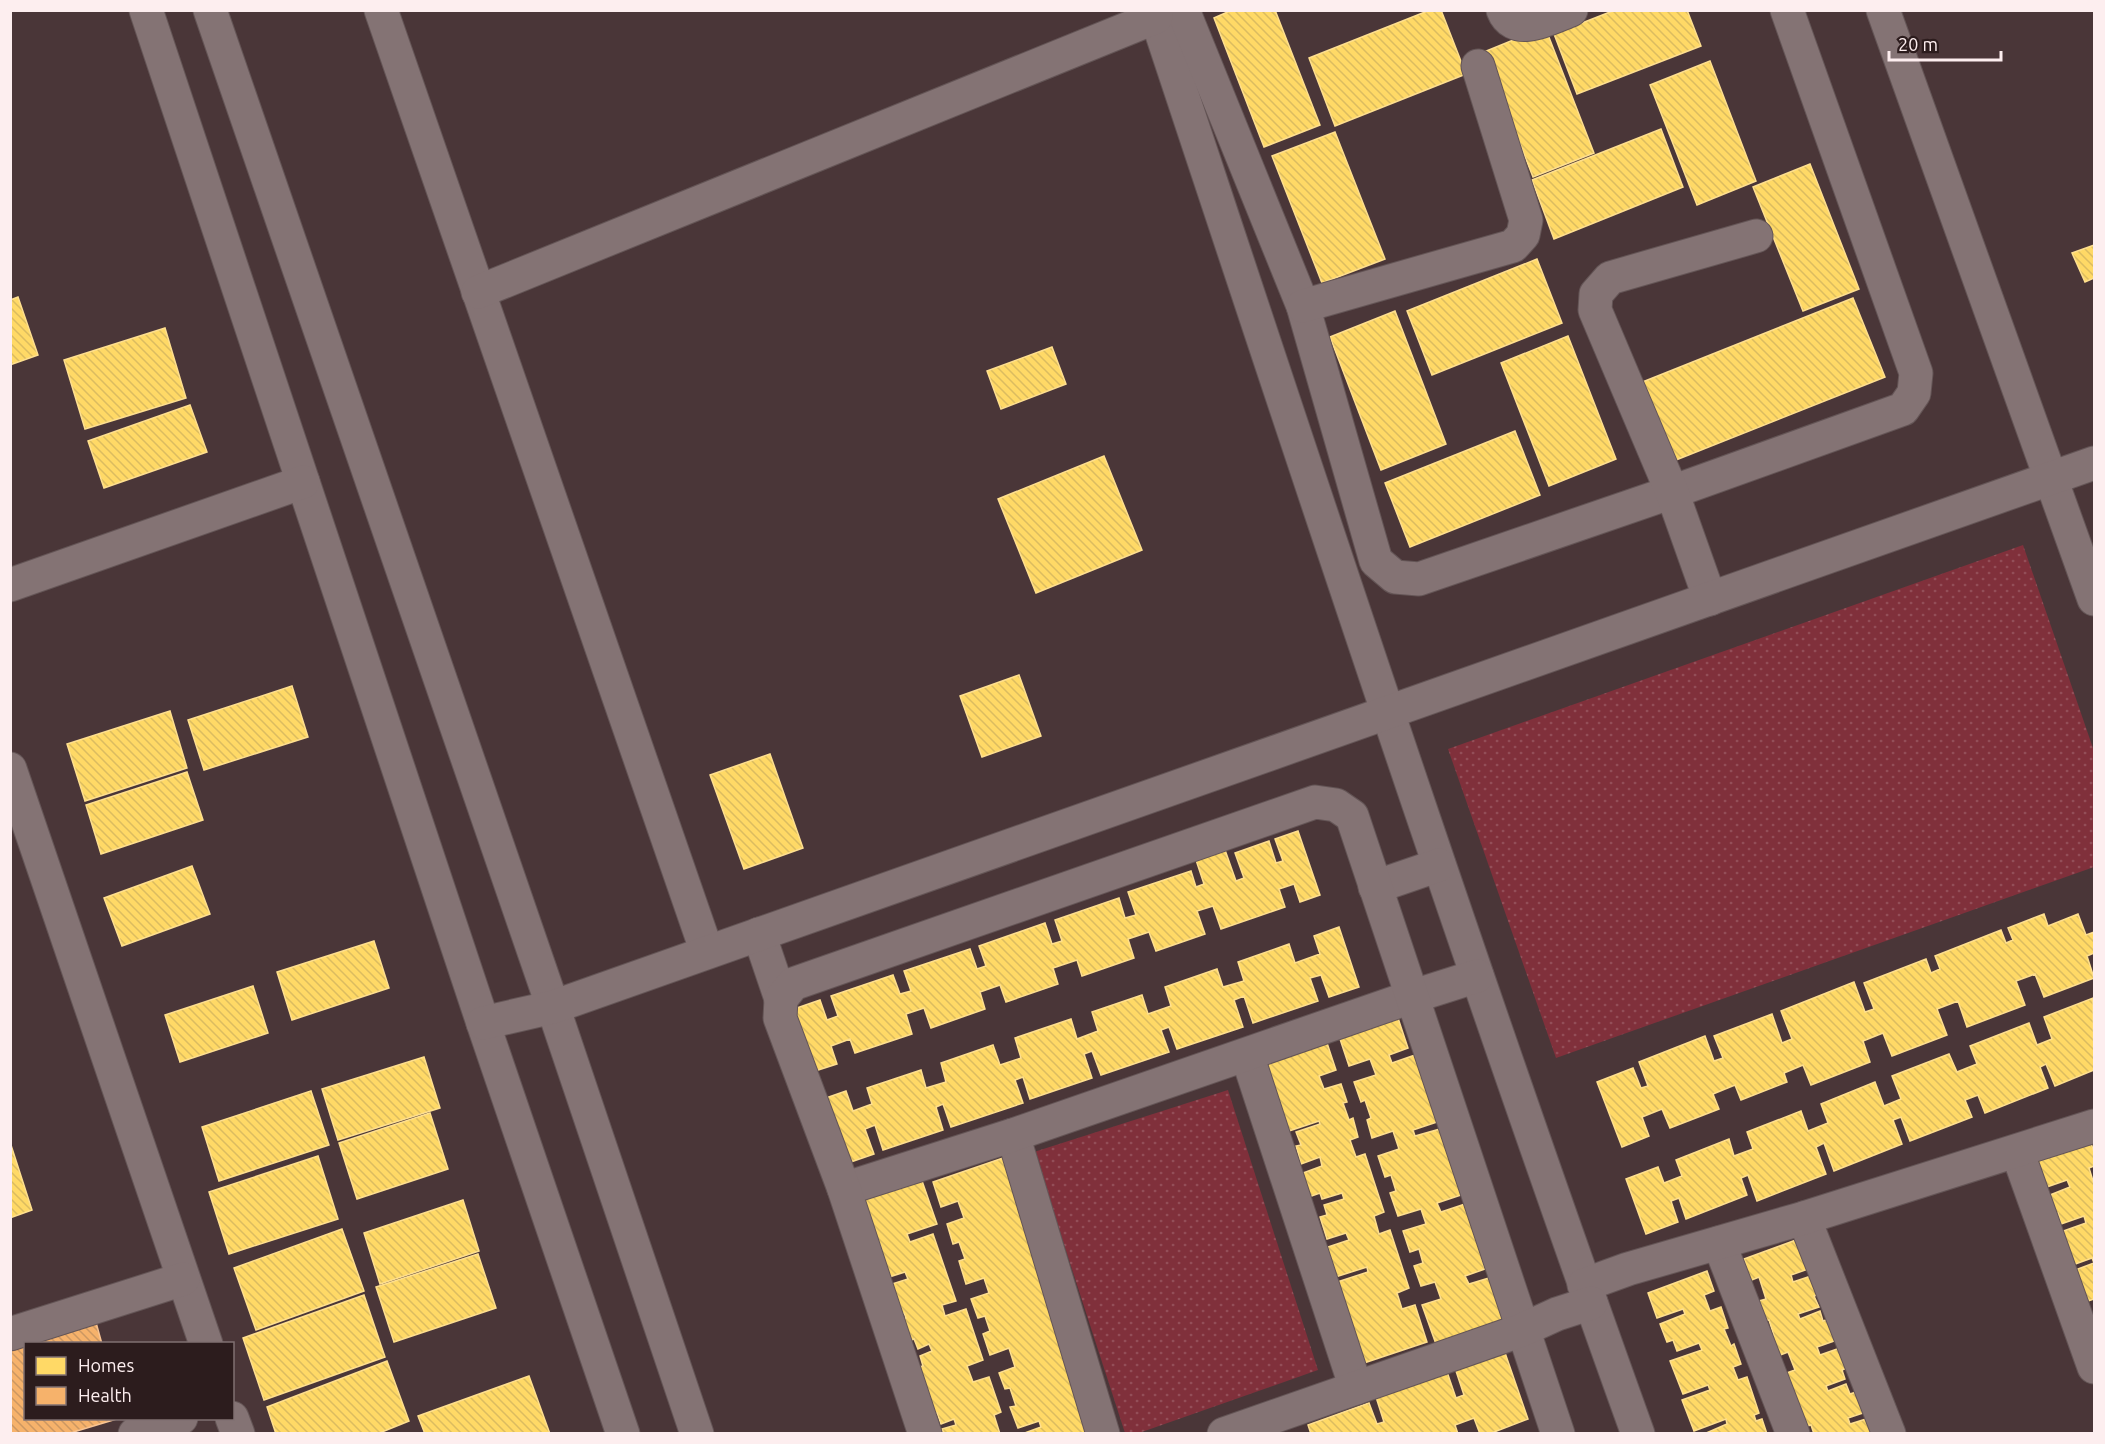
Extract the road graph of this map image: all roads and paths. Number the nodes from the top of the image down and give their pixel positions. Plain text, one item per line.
1 (146, 10) edge
2 (210, 10) edge
3 (381, 10) edge
4 (1503, 10) edge
5 (1571, 10) edge
6 (1787, 10) edge
7 (1883, 10) edge
8 (1164, 13) edge
9 (1478, 66) dead end
10 (1756, 236) dead end
11 (478, 292) junction
12 (1302, 306) junction
13 (2094, 463) edge
14 (2052, 478) junction
15 (303, 482) junction
16 (1672, 492) junction
17 (2082, 524) edge
18 (10, 585) edge
19 (1710, 598) junction
20 (2094, 599) edge
21 (1386, 713) junction
22 (10, 769) edge
23 (1439, 865) junction
24 (1375, 887) junction
25 (759, 934) junction
26 (707, 952) junction
27 (1477, 976) junction
28 (1411, 997) junction
29 (781, 999) junction
30 (553, 1007) junction
31 (483, 1023) junction
32 (1247, 1055) junction
33 (2094, 1126) edge
34 (1013, 1135) junction
35 (2017, 1150) junction
36 (844, 1189) junction
37 (1804, 1218) junction
38 (1719, 1243) junction
39 (183, 1279) junction
40 (1588, 1294) junction
41 (1522, 1330) junction
42 (10, 1334) edge
43 (205, 1342) edge
44 (2094, 1367) edge
45 (1356, 1388) junction
46 (178, 1420) edge
47 (232, 1420) edge
48 (135, 1434) edge
49 (238, 1434) edge
50 (623, 1434) edge
51 (697, 1434) edge
52 (925, 1434) edge
53 (1103, 1434) edge
54 (1224, 1434) edge
55 (1558, 1434) edge
56 (1638, 1434) edge
57 (1793, 1434) edge
58 (1889, 1434) edge

1 - 15 street
2 - 30 street
3 - 11 street
4 - 5 street
6 - 16 street
7 - 14 street
8 - 11 street
8 - 12 street
8 - 21 street
9 - 12 street
10 - 16 street
11 - 26 street
12 - 16 street
13 - 14 street
14 - 17 street
14 - 19 street
15 - 18 street
15 - 31 street
16 - 19 street
17 - 20 street
19 - 21 street
21 - 23 street
21 - 25 street
22 - 39 street
23 - 24 street
23 - 27 street
24 - 28 street
24 - 29 street
25 - 26 street
25 - 29 street
26 - 30 street
27 - 28 street
27 - 40 street
28 - 32 street
28 - 41 street
29 - 36 street
30 - 31 street
30 - 51 street
31 - 50 street
32 - 34 street
32 - 45 street
33 - 35 street
34 - 36 street
34 - 53 street
35 - 37 street
35 - 44 street
36 - 52 street
37 - 38 street
37 - 58 street
38 - 40 street
38 - 57 street
39 - 42 street
39 - 43 street
40 - 41 street
40 - 56 street
41 - 45 street
41 - 55 street
45 - 54 street
46 - 48 street
47 - 49 street

